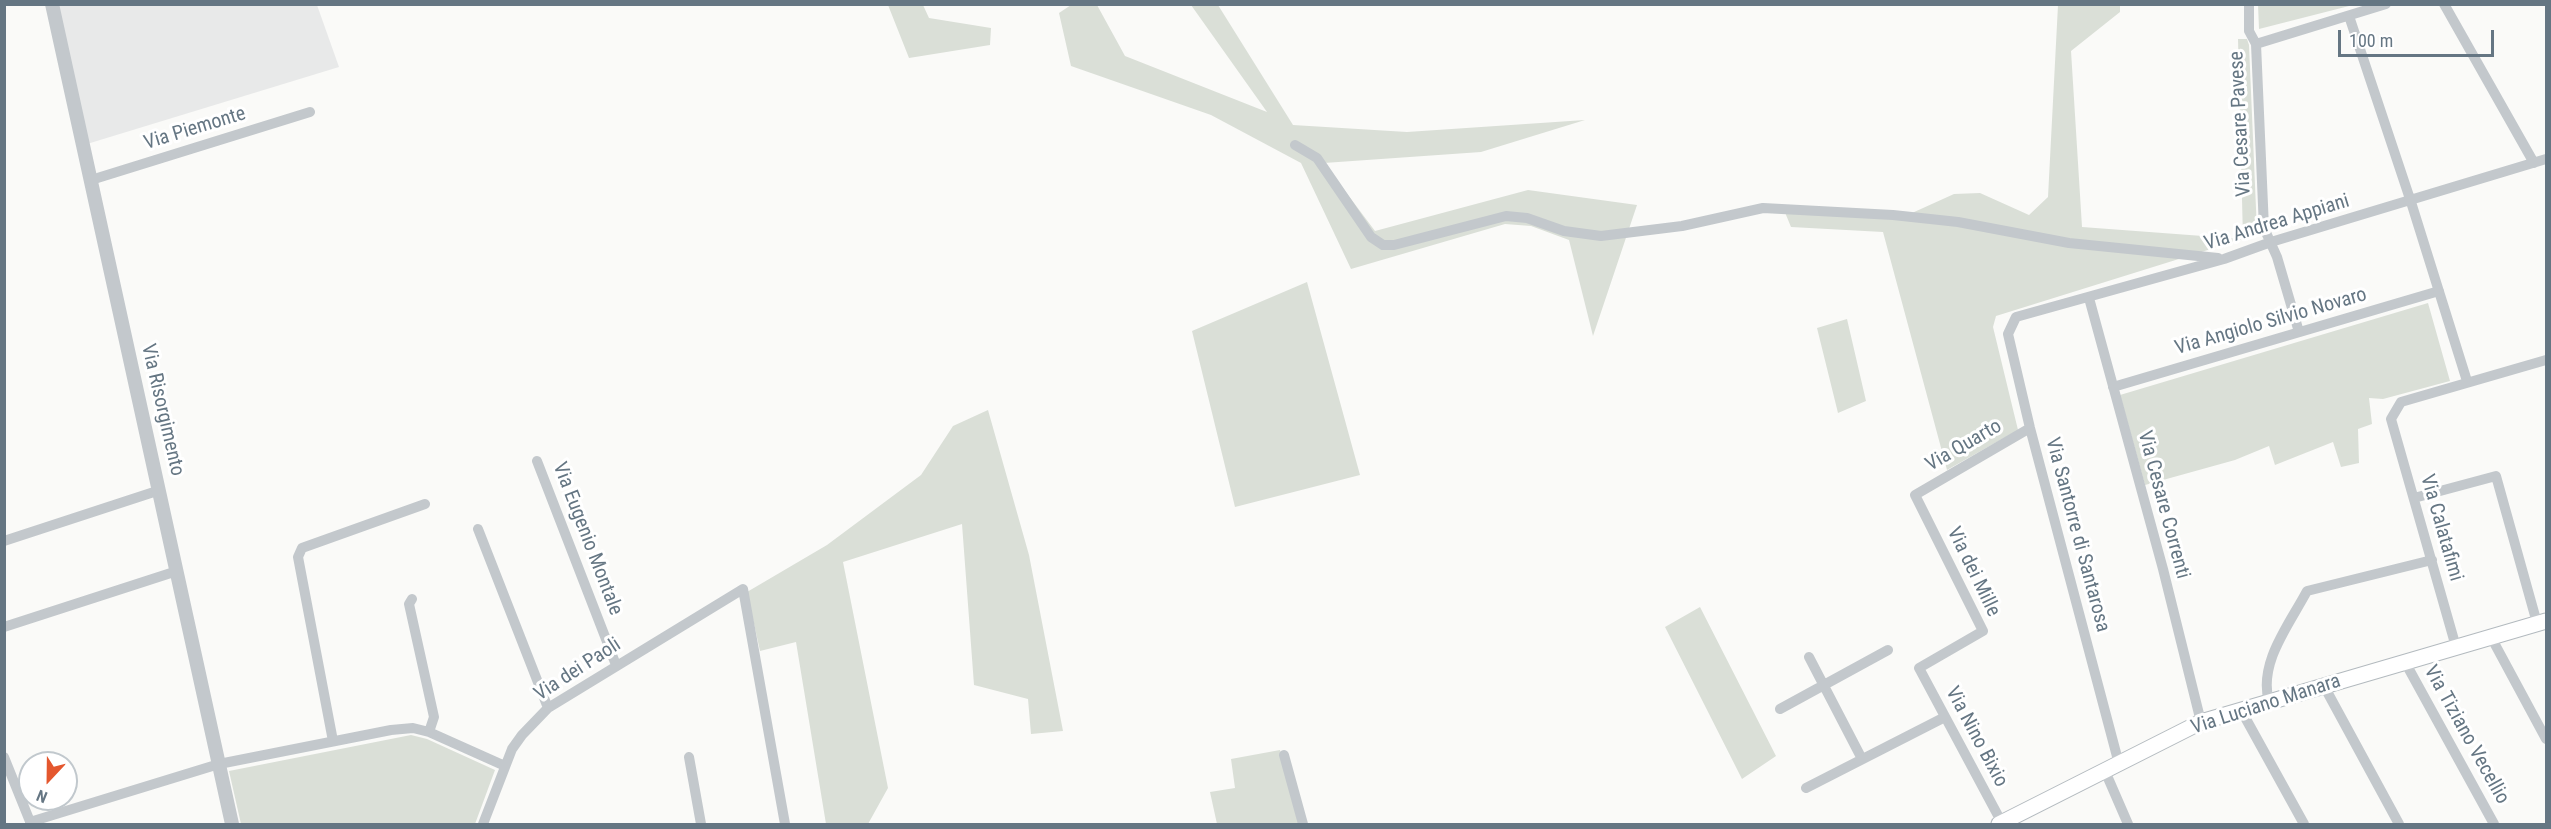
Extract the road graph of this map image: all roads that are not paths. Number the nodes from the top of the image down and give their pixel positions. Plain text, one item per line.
1 (52, 4) edge
2 (2249, 4) edge
3 (2386, 4) edge
4 (2444, 4) edge
5 (2349, 16) junction
6 (2256, 44) junction
7 (310, 112) dead end
8 (1295, 145) dead end
9 (2547, 159) edge
10 (2534, 163) junction
11 (91, 180) junction
12 (2411, 202) junction
13 (2271, 242) junction
14 (2224, 259) junction
15 (2439, 291) junction
16 (2089, 298) junction
17 (2016, 317) joint
18 (2299, 332) junction
19 (2547, 360) edge
20 (2467, 381) junction
21 (2113, 387) junction
22 (2030, 428) junction
23 (537, 460) dead end
24 (160, 490) junction
25 (1915, 495) joint
26 (2414, 498) junction
27 (425, 504) dead end
28 (478, 529) dead end
29 (4, 541) edge
30 (2432, 560) junction
31 (177, 571) junction
32 (412, 599) dead end
33 (2542, 622) edge
34 (4, 627) edge
35 (2491, 637) junction
36 (2456, 647) junction
37 (1888, 650) dead end
38 (1809, 657) dead end
39 (2405, 662) junction
40 (616, 665) junction
41 (1919, 668) joint
42 (1824, 686) junction
43 (2324, 686) junction
44 (2269, 702) junction
45 (548, 708) junction
46 (1780, 709) dead end
47 (2241, 710) junction
48 (1945, 717) junction
49 (2201, 722) junction
50 (429, 732) junction
51 (2547, 739) edge
52 (333, 741) junction
53 (1284, 755) dead end
54 (4, 757) edge
55 (689, 757) dead end
56 (1862, 759) junction
57 (219, 764) junction
58 (2119, 764) junction
59 (505, 766) junction
60 (2105, 771) junction
61 (1806, 788) dead end
62 (31, 823) edge
63 (2000, 824) edge
64 (232, 825) edge
65 (483, 825) edge
66 (701, 825) edge
67 (785, 825) edge
68 (1303, 825) edge
69 (2128, 825) edge
70 (2304, 825) edge
71 (2399, 825) edge
72 (2494, 825) edge

1 - 11 street, Via Risorgimento
2 - 6 street, Via Cesare Pavese
3 - 5 street
4 - 10 street
5 - 6 street
5 - 12 street
6 - 13 street, Via Cesare Pavese
7 - 11 street, Via Piemonte
8 - 14 street
9 - 10 street, Via Andrea Appiani
10 - 12 street, Via Andrea Appiani
11 - 24 street, Via Risorgimento
12 - 13 street, Via Andrea Appiani
12 - 15 street
13 - 14 street, Via Andrea Appiani
13 - 18 street, Via Cesare Pavese
14 - 16 street, Via Andrea Appiani
15 - 18 street, Via Angiolo Silvio Novaro
15 - 20 street
16 - 17 street, Via Andrea Appiani
16 - 21 street, Via Cesare Correnti
17 - 22 street, Via Santorre di Santarosa
18 - 21 street, Via Angiolo Silvio Novaro
19 - 20 street
20 - 26 street, Via Calatafimi
21 - 49 street, Via Cesare Correnti
22 - 25 street, Via Quarto
22 - 58 street, Via Santorre di Santarosa
23 - 40 street, Via Eugenio Montale
24 - 29 street
24 - 31 street, Via Risorgimento
25 - 41 street, Via dei Mille
26 - 30 street, Via Calatafimi
26 - 33 street
27 - 52 street
28 - 45 street
30 - 36 street, Via Calatafimi
30 - 44 street
31 - 34 street
31 - 57 street, Via Risorgimento
32 - 50 street
33 - 35 main road, Via Luciano Manara
35 - 36 main road, Via Luciano Manara
35 - 51 street
36 - 39 main road, Via Luciano Manara
37 - 42 street
38 - 42 street
39 - 43 main road, Via Luciano Manara
39 - 72 street, Via Tiziano Vecellio
40 - 45 street, Via dei Paoli
40 - 67 street, Via dei Paoli
41 - 48 street, Via Nino Bixio
42 - 46 street
42 - 56 street
43 - 44 main road, Via Luciano Manara
43 - 71 street
44 - 47 main road, Via Luciano Manara
45 - 59 street, Via dei Paoli
47 - 49 main road, Via Luciano Manara
47 - 70 street
48 - 56 street
48 - 63 street, Via Nino Bixio
49 - 58 main road, Via Luciano Manara
50 - 52 street
50 - 59 street
52 - 57 street
53 - 68 street
54 - 62 street
55 - 66 street
56 - 61 street
57 - 62 street
57 - 64 street, Via Risorgimento
58 - 60 main road, Via Luciano Manara
59 - 65 street, Via dei Paoli
60 - 63 main road, Via Luciano Manara
60 - 69 street

